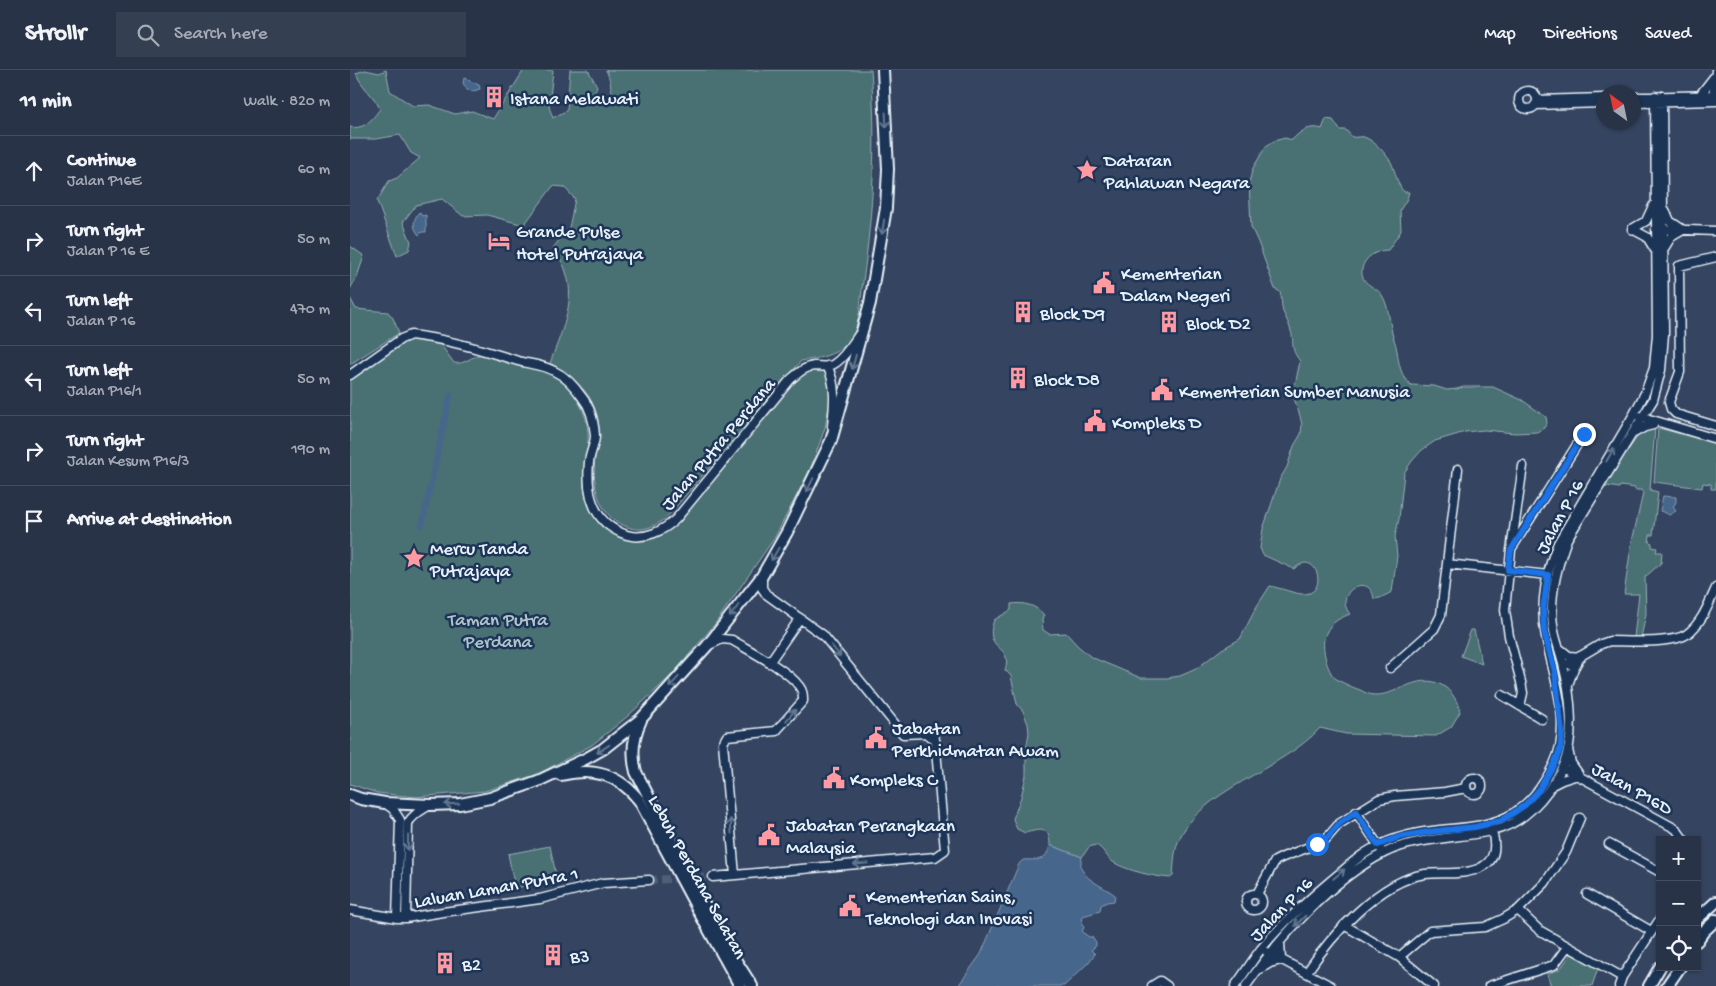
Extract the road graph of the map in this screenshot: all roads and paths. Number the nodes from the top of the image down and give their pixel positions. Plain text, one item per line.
1 (883, 70) edge
2 (1716, 70) edge
3 (1715, 75) edge
4 (1700, 95) junction
5 (1596, 98) edge
6 (1641, 98) edge
7 (1714, 98) edge
8 (1658, 99) junction
9 (1642, 102) joint
10 (1679, 102) junction
11 (1596, 103) edge
12 (1659, 115) junction
13 (1655, 202) junction
14 (1664, 206) junction
15 (1655, 229) junction
16 (1664, 229) junction
17 (1683, 230) junction
18 (1716, 231) edge
19 (1664, 248) junction
20 (1656, 252) junction
21 (1716, 257) edge
22 (864, 327) junction
23 (828, 366) junction
24 (350, 374) edge
25 (1652, 402) junction
26 (1633, 417) junction
27 (1642, 420) junction
28 (1655, 424) junction
29 (1712, 425) edge
30 (1587, 429) dead end
31 (1633, 434) junction
32 (1704, 436) junction
33 (1716, 439) edge
34 (831, 441) junction
35 (1523, 466) dead end
36 (1458, 469) dead end
37 (1511, 550) junction
38 (1447, 564) junction
39 (1508, 570) junction
40 (1548, 575) junction
41 (762, 576) junction
42 (1716, 588) edge
43 (800, 618) junction
44 (1544, 631) junction
45 (707, 646) junction
46 (1559, 648) junction
47 (1581, 657) junction
48 (769, 663) junction
49 (1564, 666) junction
50 (1390, 668) dead end
51 (1567, 687) junction
52 (1502, 695) dead end
53 (1520, 706) junction
54 (1560, 706) junction
55 (641, 719) junction
56 (1542, 719) dead end
57 (1564, 750) junction
58 (1562, 767) junction
59 (1547, 776) junction
60 (1579, 776) junction
61 (538, 781) junction
62 (1552, 785) junction
63 (1466, 788) dead end
64 (350, 795) edge
65 (385, 803) junction
66 (430, 806) junction
67 (1356, 812) junction
68 (1580, 818) dead end
69 (1492, 831) junction
70 (1681, 836) edge
71 (1609, 844) dead end
72 (1378, 845) junction
73 (1383, 854) junction
74 (1656, 870) edge
75 (735, 875) junction
76 (713, 877) tunnel mouth
77 (649, 880) tunnel mouth
78 (1256, 894) dead end
79 (1587, 894) dead end
80 (1716, 902) edge
81 (350, 910) edge
82 (1518, 910) junction
83 (1701, 915) edge
84 (397, 918) junction
85 (406, 918) junction
86 (1716, 920) edge
87 (1344, 925) junction
88 (1656, 925) edge
89 (1651, 931) junction
90 (1701, 935) edge
91 (1280, 942) junction
92 (1567, 946) junction
93 (1262, 949) junction
94 (1269, 954) junction
95 (1399, 957) junction
96 (1281, 960) junction
97 (1256, 971) junction
98 (1658, 971) edge
99 (1677, 971) edge
100 (1307, 972) junction
101 (1622, 977) junction
102 (740, 986) edge
103 (752, 986) edge
104 (1152, 986) edge
105 (1167, 986) edge
106 (1235, 986) edge
107 (1246, 986) edge
108 (1332, 986) edge
109 (1434, 986) edge
110 (1490, 986) edge
111 (1619, 986) edge
112 (1649, 986) edge
113 (1667, 986) edge

1 -> 22 main road
2 - 3 street
3 - 4 street
3 - 7 street
4 - 7 street
4 - 8 street
5 - 11 street
6 - 8 street
7 - 10 street
8 - 9 street
8 - 10 street
8 - 12 street, Jalan P 16
9 - 12 street
10 - 12 street
12 - 13 street, Jalan P 16
12 - 14 street, Jalan P 16
13 - 15 street, Jalan P 16
13 - 20 street
14 - 16 street, Jalan P 16
14 - 17 street
15 - 16 street
15 - 20 street, Jalan P 16
16 - 17 street
16 - 19 street, Jalan P 16
17 - 18 street
17 - 19 street
19 - 25 street, Jalan P 16
20 - 26 street, Jalan P 16
21 - 29 street
22 - 23 street
22 -> 34 main road
23 - 24 street, Jalan Putra Perdana
23 - 34 street
25 - 27 street, Jalan P 16
25 - 28 street
26 - 27 street
40 -> 26 street, Jalan P 16
27 - 28 street
27 - 31 street, Jalan P 16
28 - 31 street
28 - 32 street
29 - 32 street
30 - 37 street
31 - 46 street, Jalan P 16
32 - 33 street
34 -> 41 main road
35 - 37 street
36 - 38 street
37 - 39 street
38 - 39 street
38 - 50 street
39 - 40 street
39 - 53 street
40 - 44 street, Jalan P 16
41 - 43 street
41 -> 45 main road
42 - 47 street
43 - 48 street
43 -> 75 street
44 - 49 street
44 - 54 street, Jalan P 16
45 - 48 street
45 -> 55 main road
46 - 47 street
46 - 49 street, Jalan P 16
47 - 49 street
47 - 51 street
75 -> 48 street
49 - 51 street, Jalan P 16
49 - 54 street
51 - 57 street, Jalan P 16
52 - 53 street
53 - 56 street
54 - 57 street, Jalan P 16
55 -> 61 main road
55 - 103 main road, Lebuh Perdana Selatan
57 - 58 street
57 - 59 street, Jalan P 16
57 - 60 street
58 - 59 street
58 - 60 street, Jalan P16D
58 - 62 street, Jalan P 16
59 - 72 street, Jalan P 16
60 - 62 street
60 - 70 street, Jalan P16D
61 -> 66 main road
61 - 102 main road, Lebuh Perdana Selatan
62 - 69 street, Jalan P 16
63 - 67 street
64 - 65 main road
65 - 66 main road
65 - 84 street
66 -> 85 street
67 - 72 street
67 - 78 street
68 - 82 street
69 - 73 street, Jalan P 16
69 - 87 street
71 - 74 street
72 - 73 street
93 -> 72 street, Jalan P 16
73 -> 91 street, Jalan P 16
75 - 76 street
77 - 85 street, Laluan Laman Putra 1
79 - 89 street
80 - 83 main road
81 - 84 street, Laluan Laman Putra 1
82 - 92 street
82 - 95 street
84 - 85 street, Laluan Laman Putra 1
86 - 90 main road
87 - 95 street
87 - 100 street
88 - 89 street
89 - 101 street
91 - 94 street, Jalan P 16
91 - 96 street
92 - 101 street
92 - 110 street
93 - 94 street
93 - 106 street, Jalan P 16
94 - 96 street
94 - 97 street, Jalan P 16
95 - 109 street
96 - 97 street
96 - 100 street
97 - 107 street, Jalan P 16
98 - 112 main road
99 - 113 main road
100 - 108 street
101 - 111 street
104 - 105 street

